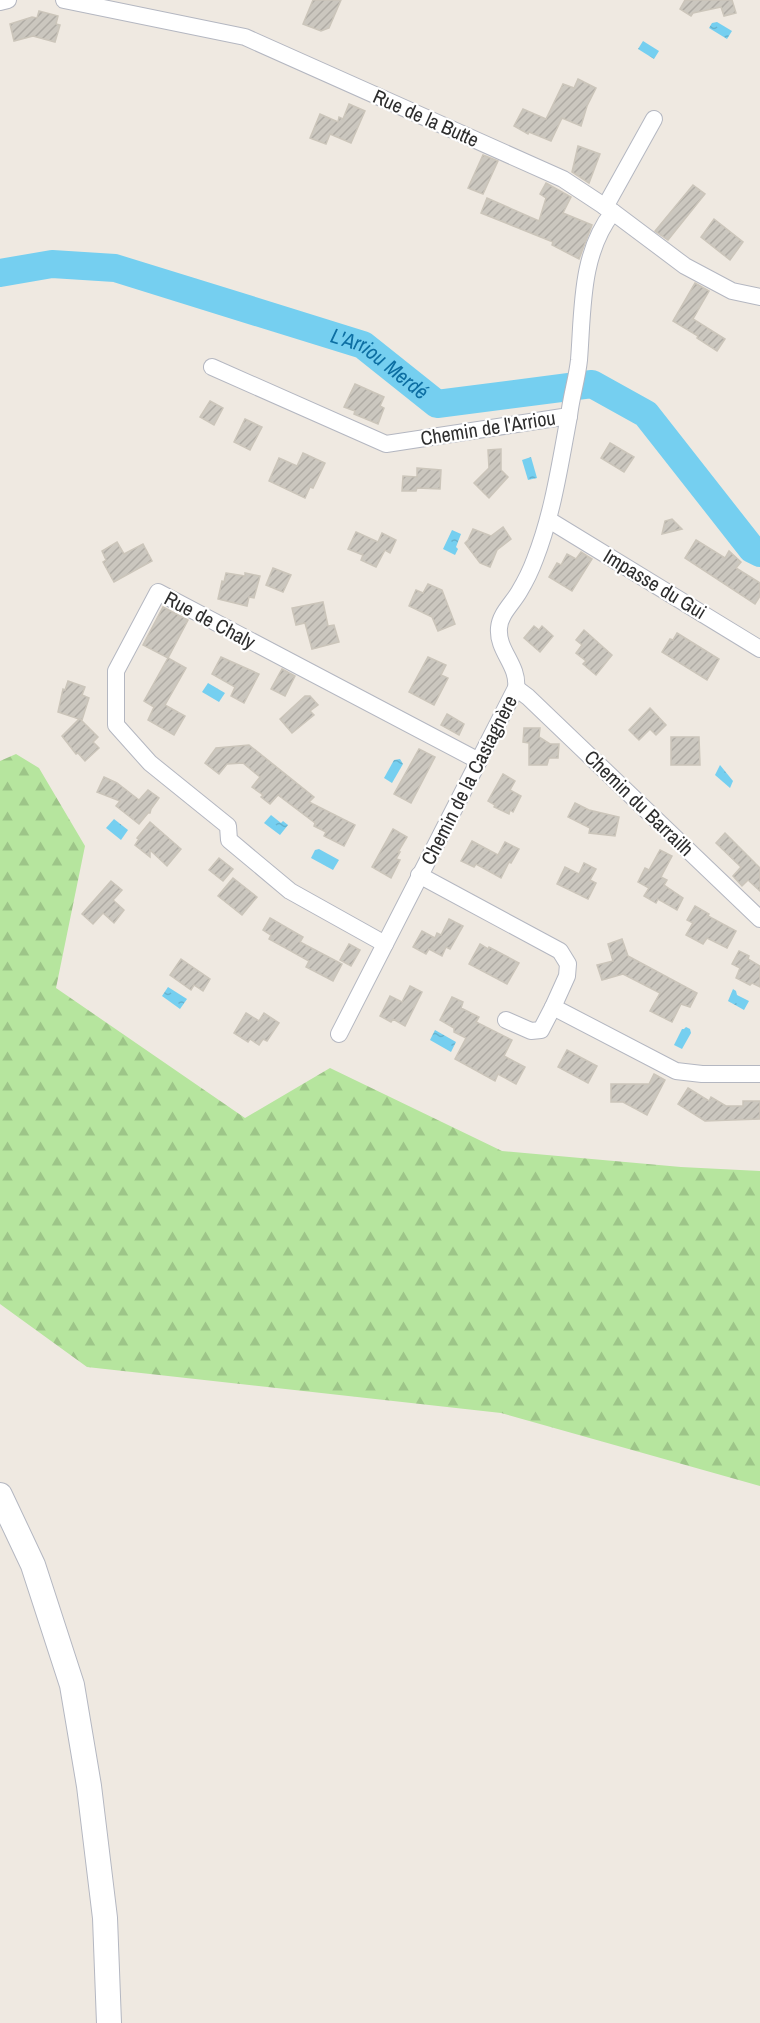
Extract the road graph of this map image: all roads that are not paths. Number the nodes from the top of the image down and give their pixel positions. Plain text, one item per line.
1 (8, 0) edge
2 (64, 0) edge
3 (0, 2) edge
4 (654, 119) dead end
5 (609, 209) junction
6 (760, 297) edge
7 (212, 367) dead end
8 (569, 412) junction
9 (549, 520) junction
10 (760, 649) edge
11 (516, 688) junction
12 (479, 761) junction
13 (419, 875) junction
14 (760, 919) edge
15 (385, 944) junction
16 (553, 1007) junction
17 (506, 1020) dead end
18 (339, 1034) dead end
19 (760, 1074) edge
20 (0, 1495) edge
21 (89, 1786) junction
22 (96, 2023) edge
23 (109, 2023) edge

1 - 3 street
2 - 5 street, Rue de la Butte
4 - 5 street, Chemin de l'Arriou
5 - 6 street, Rue de la Butte
5 - 8 street, Chemin de l'Arriou
7 - 8 street, Chemin de l'Arriou
8 - 9 street, Chemin de la Castagnère
9 - 10 street, Impasse du Gui
9 - 11 street, Chemin de la Castagnère
11 - 12 street, Chemin de la Castagnère
11 - 14 street, Chemin du Barrailh
12 - 13 street, Chemin de la Castagnère
12 - 15 street, Rue de Chaly
13 - 15 street, Chemin de la Castagnère
13 - 16 street
15 - 18 street, Chemin de la Castagnère
16 - 17 street
16 - 19 street
20 - 21 main road
21 - 22 main road
21 - 23 main road

